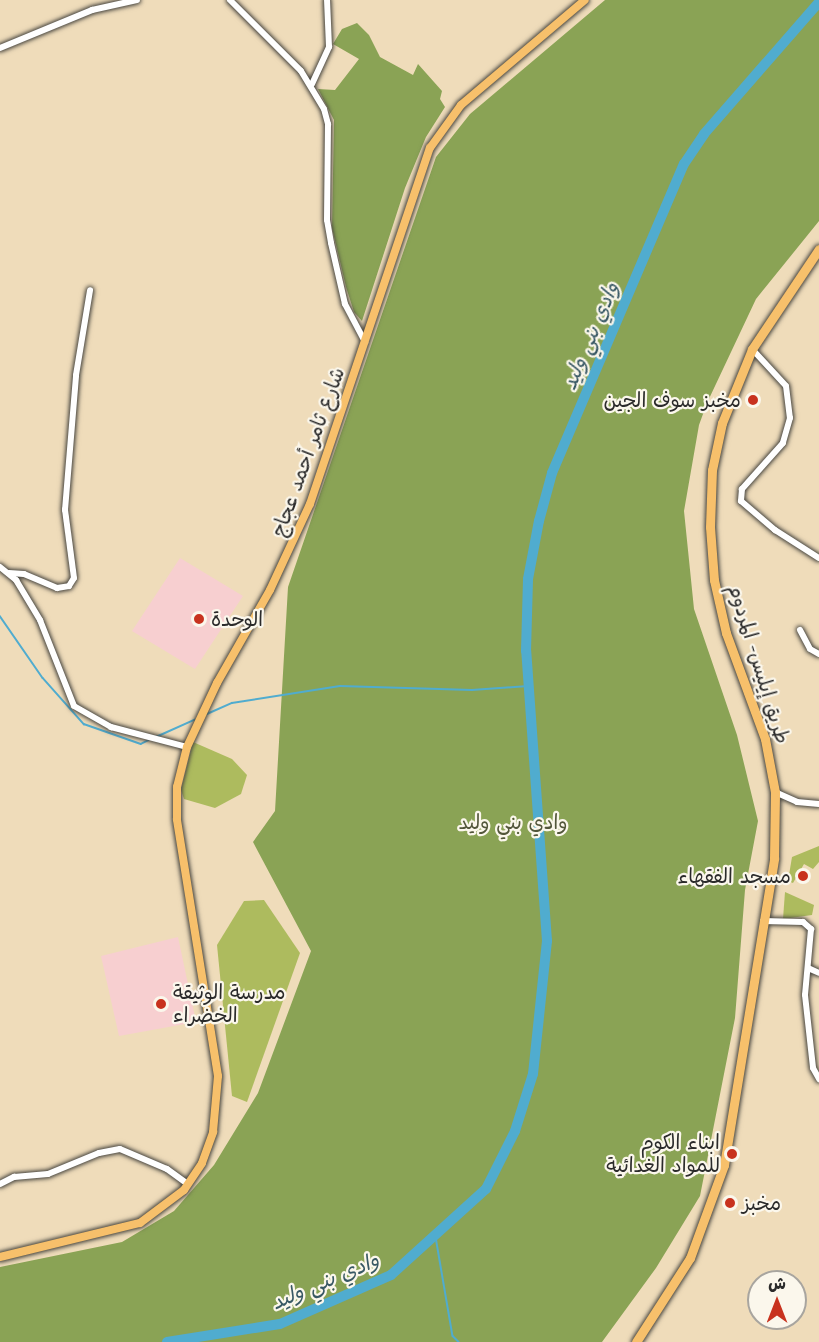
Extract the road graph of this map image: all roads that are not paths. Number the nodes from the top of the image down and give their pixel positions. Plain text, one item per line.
1 (137, 0) edge
2 (230, 0) edge
3 (327, 0) edge
4 (585, 0) edge
5 (0, 48) edge
6 (312, 84) junction
7 (819, 249) edge
8 (90, 290) dead end
9 (365, 342) junction
10 (752, 349) junction
11 (819, 558) edge
12 (0, 567) edge
13 (9, 573) junction
14 (800, 630) dead end
15 (819, 654) edge
16 (187, 747) junction
17 (775, 792) junction
18 (819, 804) edge
19 (763, 921) junction
20 (808, 968) junction
21 (819, 973) edge
22 (819, 1079) edge
23 (0, 1184) edge
24 (188, 1184) junction
25 (0, 1257) edge
26 (636, 1342) edge

1 - 5 street
2 - 6 street
3 - 6 street
4 - 9 main road, شارع ثامر أحمد عجاج
6 - 9 street
7 - 10 highway, طريق إيليس- المردوم
8 - 13 street
9 - 16 main road, شارع ثامر أحمد عجاج
10 - 11 street
10 - 17 highway, طريق إيليس- المردوم
12 - 13 street
13 - 16 street
14 - 15 street
16 - 24 main road, شارع ثامر أحمد عجاج
17 - 18 street
17 - 19 highway, طريق إيليس- المردوم
19 - 20 street
19 - 26 highway, طريق إيليس- المردوم
20 - 21 street
20 - 22 street
23 - 24 street
24 - 25 main road, شارع ثامر أحمد عجاج

